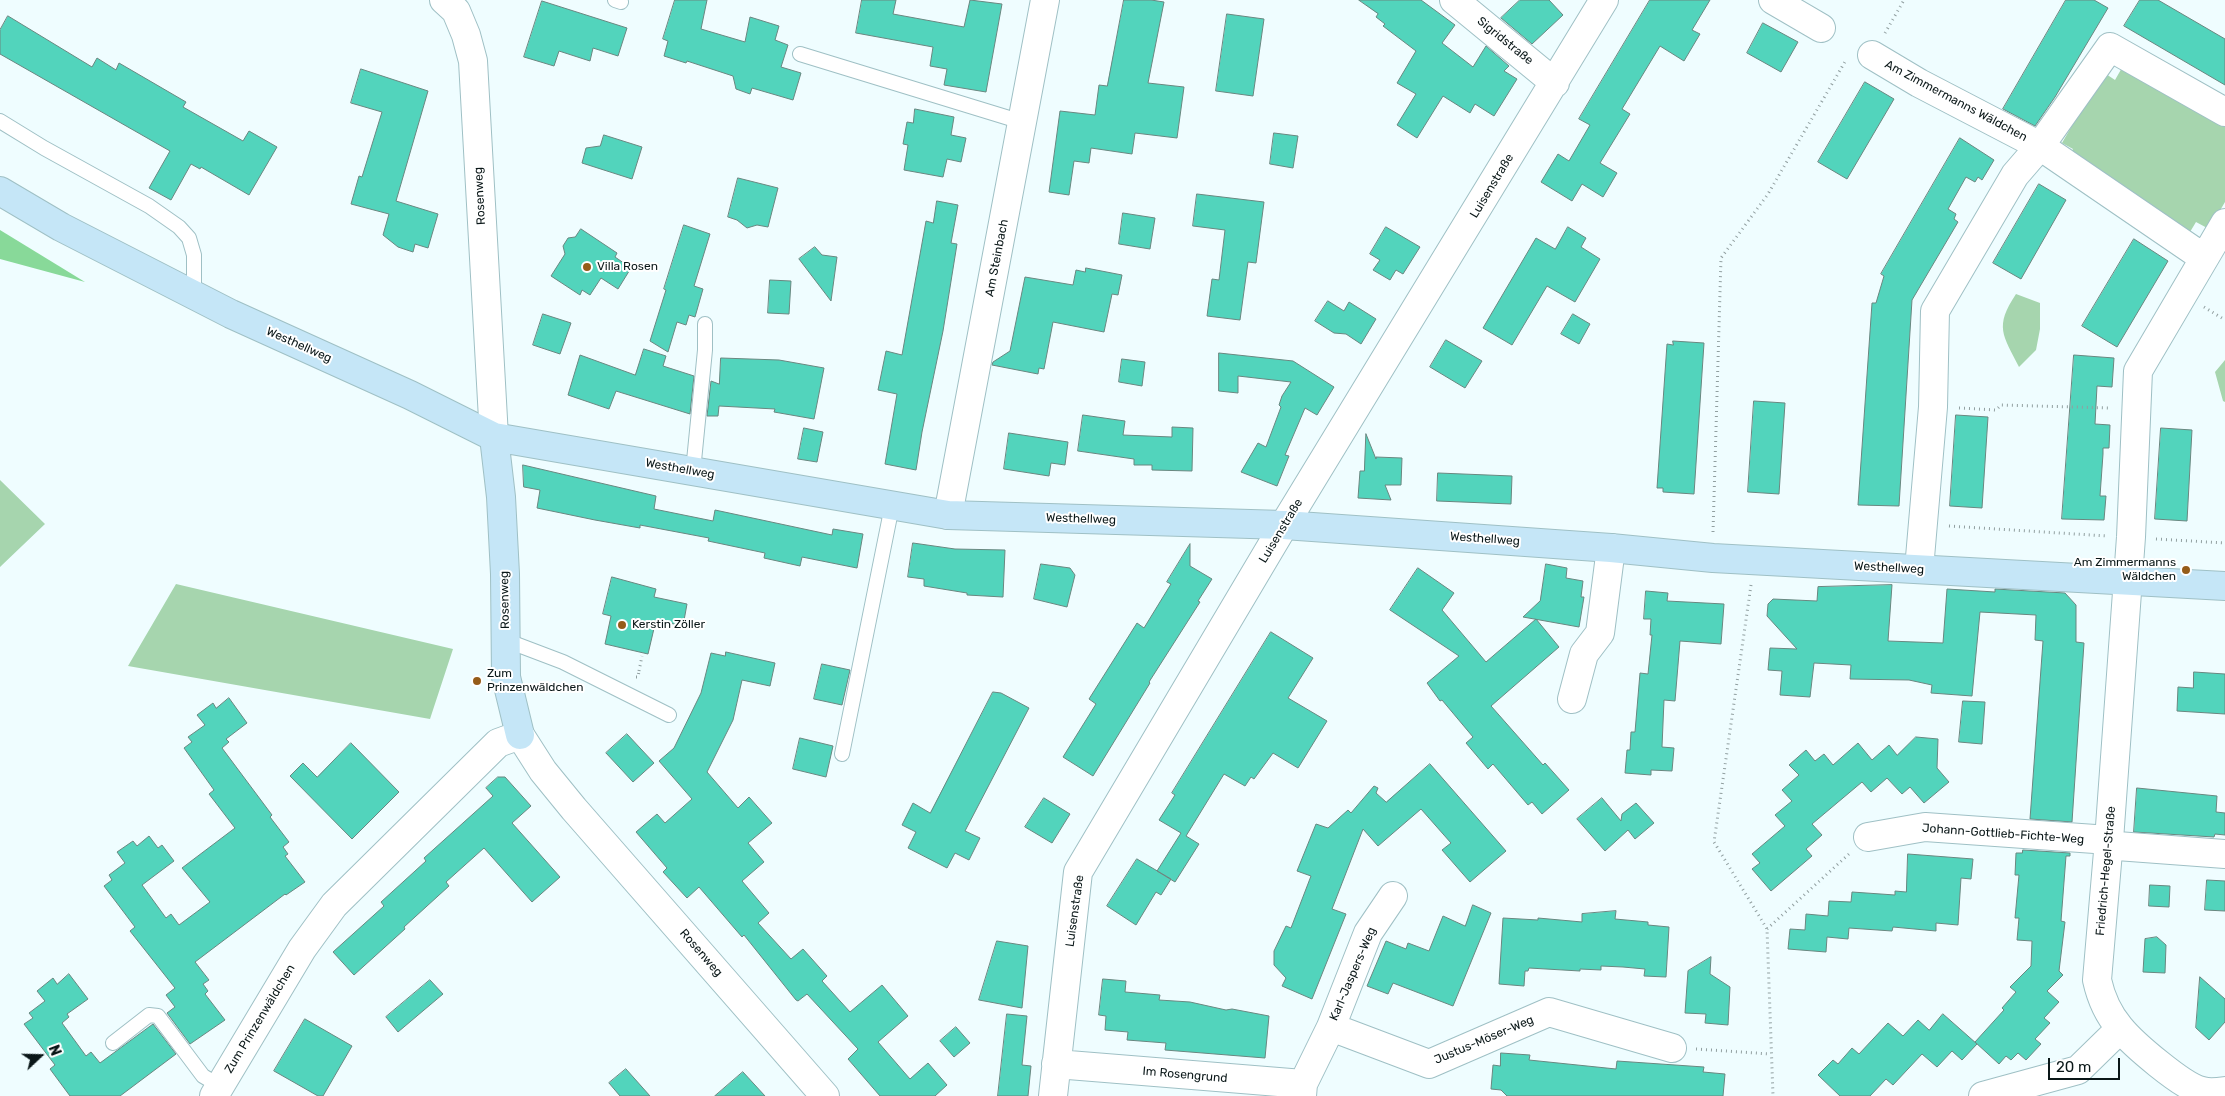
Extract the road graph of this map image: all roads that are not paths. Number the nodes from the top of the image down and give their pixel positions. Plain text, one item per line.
1 (1045, 0) edge
2 (1454, 0) edge
3 (1604, 0) edge
4 (1773, 0) edge
5 (453, 4) edge
6 (1821, 28) dead end
7 (800, 54) dead end
8 (1872, 55) road end
9 (1555, 82) junction
10 (2225, 112) edge
11 (0, 121) edge
12 (1022, 122) junction
13 (2040, 146) junction
14 (0, 191) edge
15 (2225, 223) edge
16 (2204, 258) junction
17 (194, 295) junction
18 (705, 324) dead end
19 (494, 437) junction
20 (692, 471) junction
21 (892, 506) junction
22 (948, 515) junction
23 (1284, 525) junction
24 (1611, 548) junction
25 (1919, 569) junction
26 (2126, 581) junction
27 (2225, 586) edge
28 (505, 640) junction
29 (1572, 699) dead end
30 (669, 715) dead end
31 (520, 735) junction
32 (842, 754) dead end
33 (1868, 837) road end
34 (2109, 840) junction
35 (2225, 854) edge
36 (1393, 896) dead end
37 (1330, 1027) junction
38 (2120, 1029) junction
39 (113, 1043) dead end
40 (1672, 1048) road end
41 (1056, 1064) junction
42 (1302, 1090) edge
43 (217, 1091) edge
44 (2209, 1093) edge
45 (825, 1096) edge
46 (1053, 1096) edge
47 (1983, 1096) edge

1 - 12 street, Am Steinbach
2 - 9 street, Sigridstraße
3 - 9 street, Luisenstraße
4 - 6 street
5 - 19 street, Rosenweg
7 - 12 lane
8 - 13 street, Am Zimmermanns Wäldchen
9 - 23 street, Luisenstraße
10 - 13 street, Am Zimmermanns Wäldchen
11 - 17 lane
12 - 22 street, Am Steinbach
13 - 16 street, Am Zimmermanns Wäldchen
13 - 25 street, Am Zimmermanns Wäldchen
14 - 17 street, Westhellweg
15 - 16 street
16 - 26 street
17 - 19 street, Westhellweg
18 - 20 lane
19 - 20 street, Westhellweg
19 - 28 street, Rosenweg
20 - 21 street, Westhellweg
21 - 22 street, Westhellweg
21 - 32 lane
22 - 23 street, Westhellweg
23 - 24 street, Westhellweg
23 - 41 street, Luisenstraße
24 - 25 street, Westhellweg
24 - 29 street
25 - 26 street, Westhellweg
26 - 27 street, Westhellweg
26 - 34 street, Friedrich-Hegel-Straße
28 - 30 lane
28 - 31 street, Rosenweg
31 - 43 street, Zum Prinzenwäldchen
31 - 45 street, Rosenweg
33 - 34 street, Johann-Gottlieb-Fichte-Weg
34 - 35 street, Johann-Gottlieb-Fichte-Weg
34 - 38 street, Friedrich-Hegel-Straße
36 - 37 street, Karl-Jaspers-Weg
37 - 40 street, Justus-Möser-Weg
37 - 42 street
38 - 44 street, Friedrich-Hegel-Straße
38 - 47 street
39 - 43 lane
41 - 42 street, Im Rosengrund
41 - 46 street, Luisenstraße

